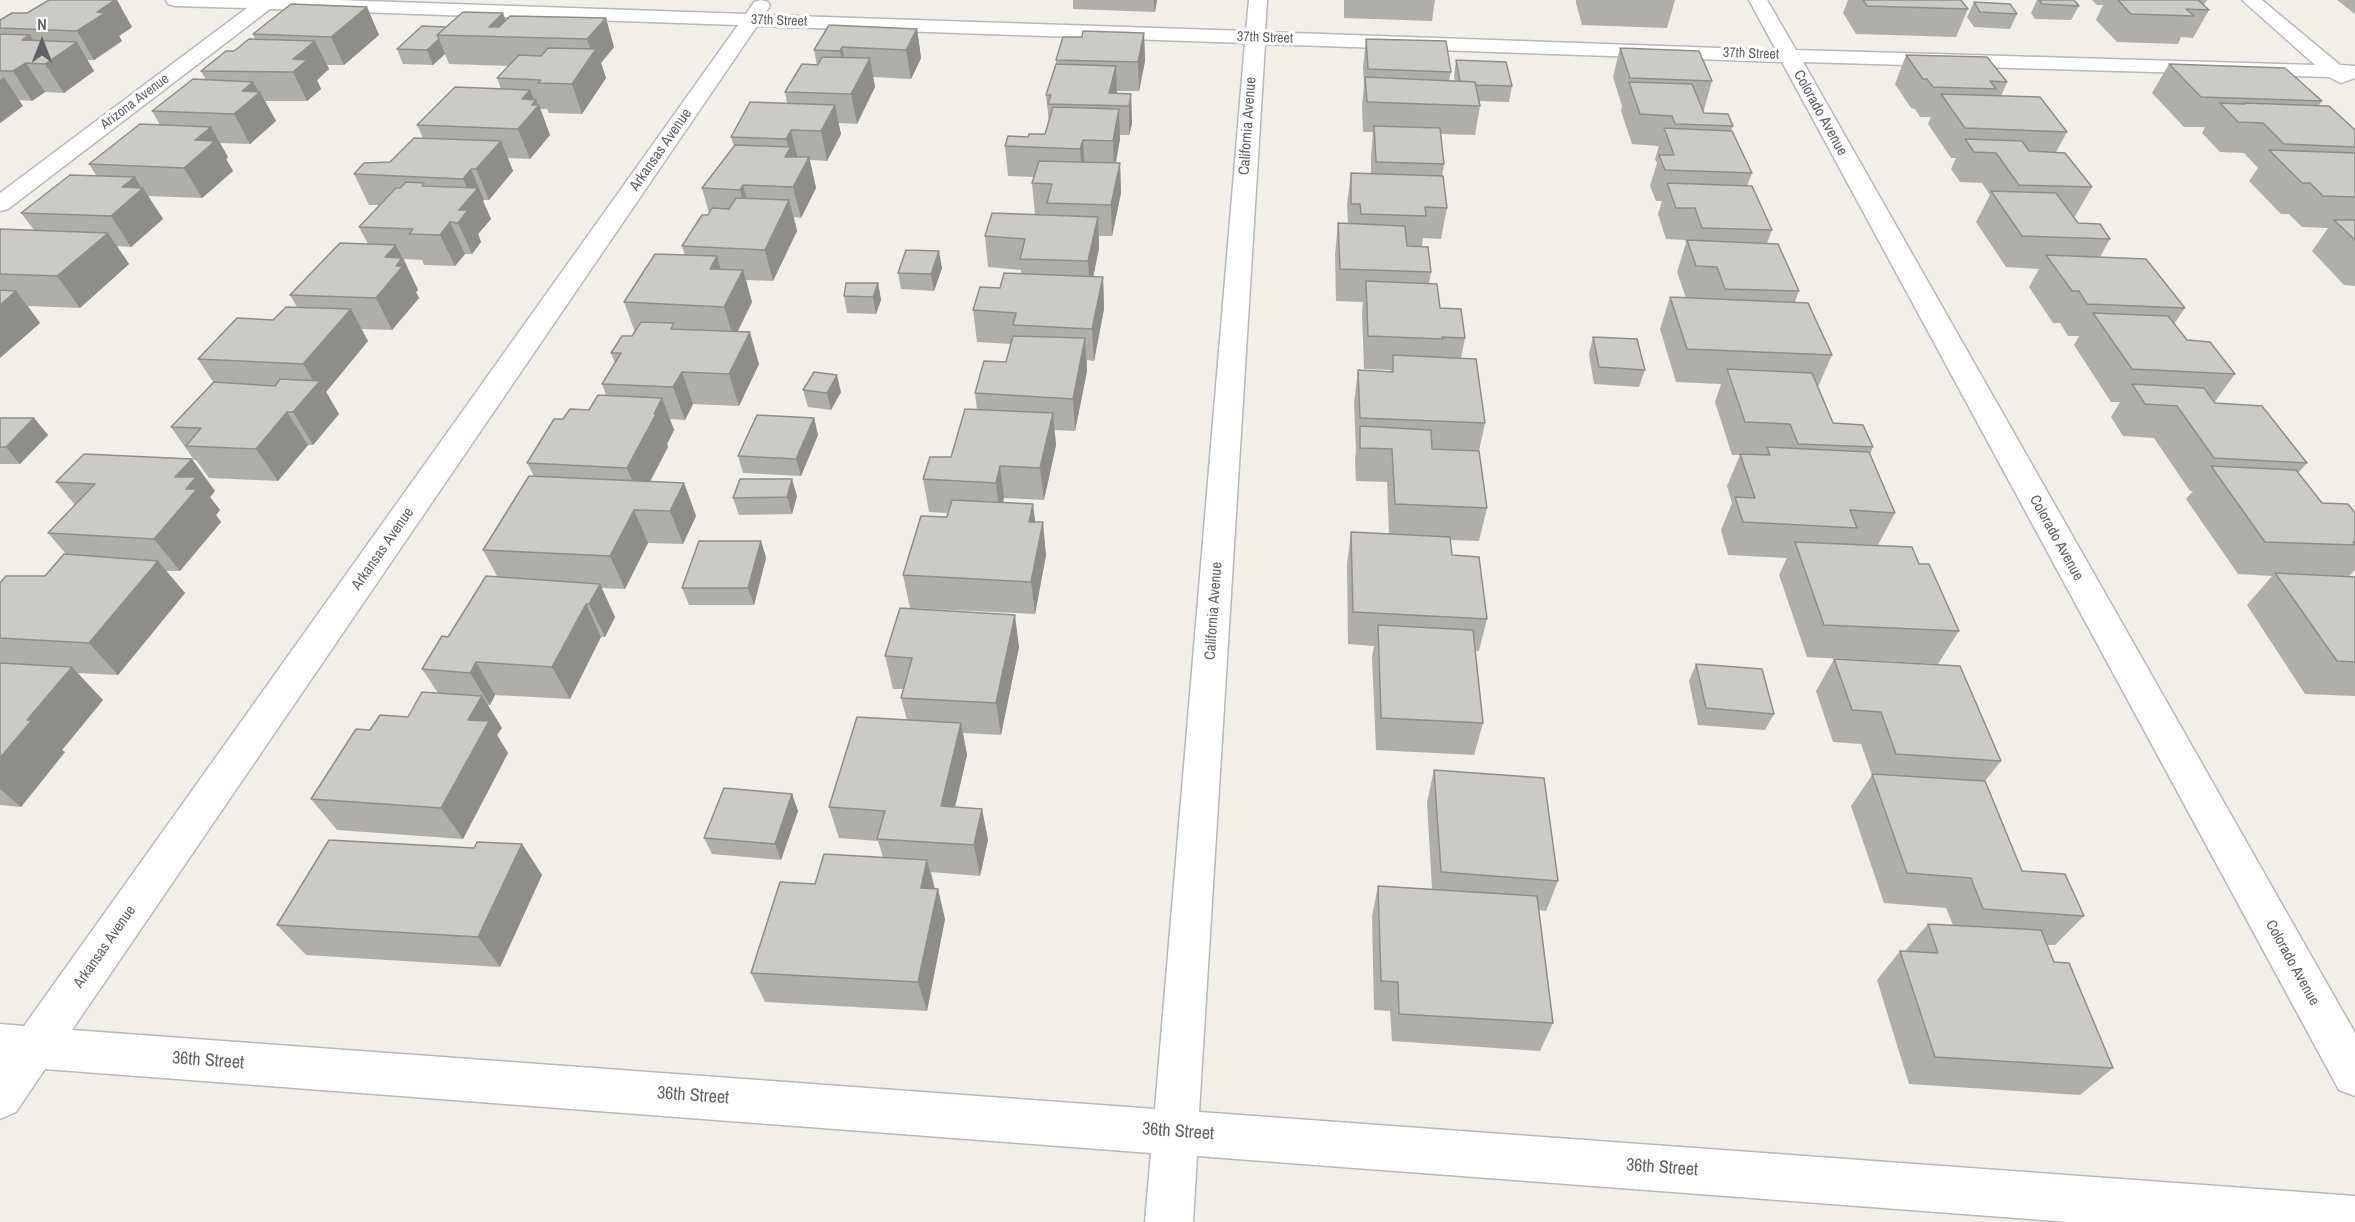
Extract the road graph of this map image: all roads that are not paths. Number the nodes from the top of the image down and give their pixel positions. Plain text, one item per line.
1 (176, 0) edge
2 (1258, 0) edge
3 (1758, 0) edge
4 (2251, 0) edge
5 (268, 2) edge
6 (759, 10) edge
7 (1255, 38) junction
8 (1788, 56) junction
9 (2345, 72) edge
10 (2355, 90) edge
11 (0, 204) edge
12 (17, 1047) edge
13 (2355, 1075) edge
14 (0, 1097) edge
15 (1176, 1131) junction
16 (2355, 1220) edge
17 (1169, 1222) edge

1 - 5 street, 37th Street
2 - 7 street, California Avenue
3 - 8 street, Colorado Avenue
4 - 9 street
5 - 6 street, 37th Street
5 - 11 street, Arizona Avenue
6 - 7 street, 37th Street
6 - 12 street, Arkansas Avenue
7 - 8 street, 37th Street
7 - 15 street, California Avenue
8 - 9 street, 37th Street
8 - 13 street, Colorado Avenue
9 - 10 street
12 - 14 street, Arkansas Avenue
12 - 15 street, 36th Street
15 - 16 street, 36th Street
15 - 17 street, California Avenue

